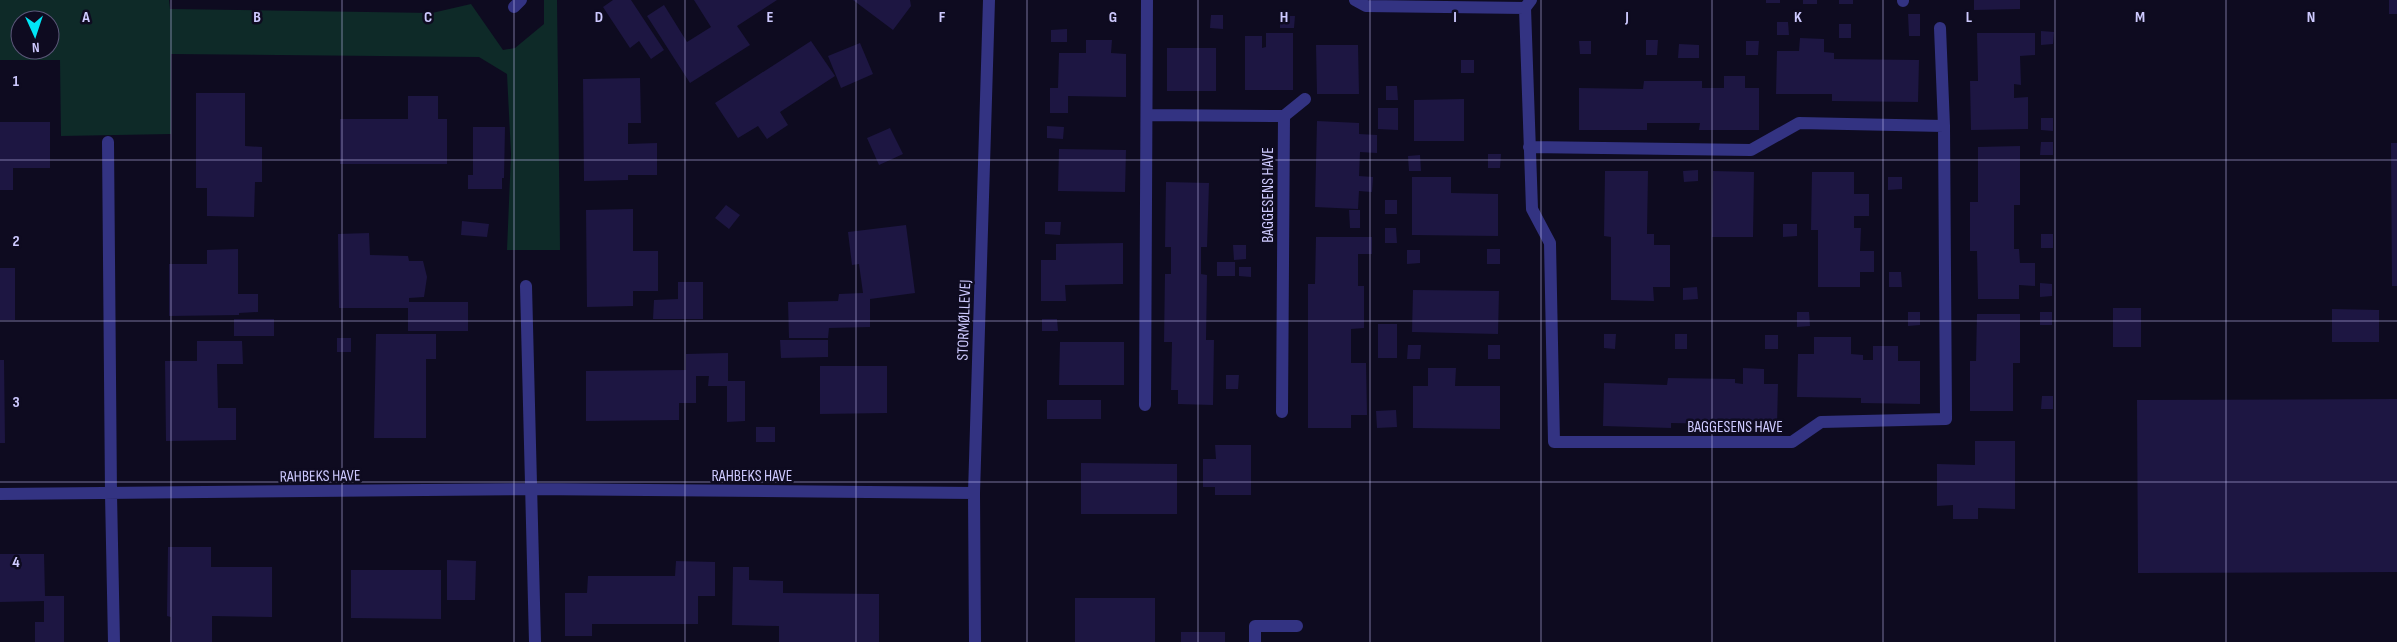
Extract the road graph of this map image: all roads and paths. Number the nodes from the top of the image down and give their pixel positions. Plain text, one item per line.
1 (990, 0) edge
2 (1147, 0) edge
3 (1355, 0) edge
4 (1528, 4) edge
5 (1940, 28) dead end
6 (1305, 99) dead end
7 (1147, 115) junction
8 (1284, 116) junction
9 (1944, 126) junction
10 (108, 142) dead end
11 (1529, 147) junction
12 (526, 286) dead end
13 (1145, 405) dead end
14 (1282, 412) dead end
15 (530, 490) junction
16 (974, 493) junction
17 (0, 494) edge
18 (111, 494) junction
19 (1297, 626) dead end
20 (114, 642) edge
21 (535, 642) edge
22 (975, 642) edge
23 (1255, 642) edge

1 - 16 street, STORMØLLEVEJ
2 - 7 street
3 - 4 street, BAGGESENS HAVE
4 - 11 street, BAGGESENS HAVE
5 - 9 street, BAGGESENS HAVE
6 - 8 street
7 - 8 street
7 - 13 street
8 - 14 street, BAGGESENS HAVE
9 - 11 street
9 - 11 street, BAGGESENS HAVE
10 - 18 street
12 - 15 street
15 - 16 street, RAHBEKS HAVE
15 - 18 street, RAHBEKS HAVE
15 - 21 street
16 - 22 street, STORMØLLEVEJ
17 - 18 street, RAHBEKS HAVE
18 - 20 street
19 - 23 street

